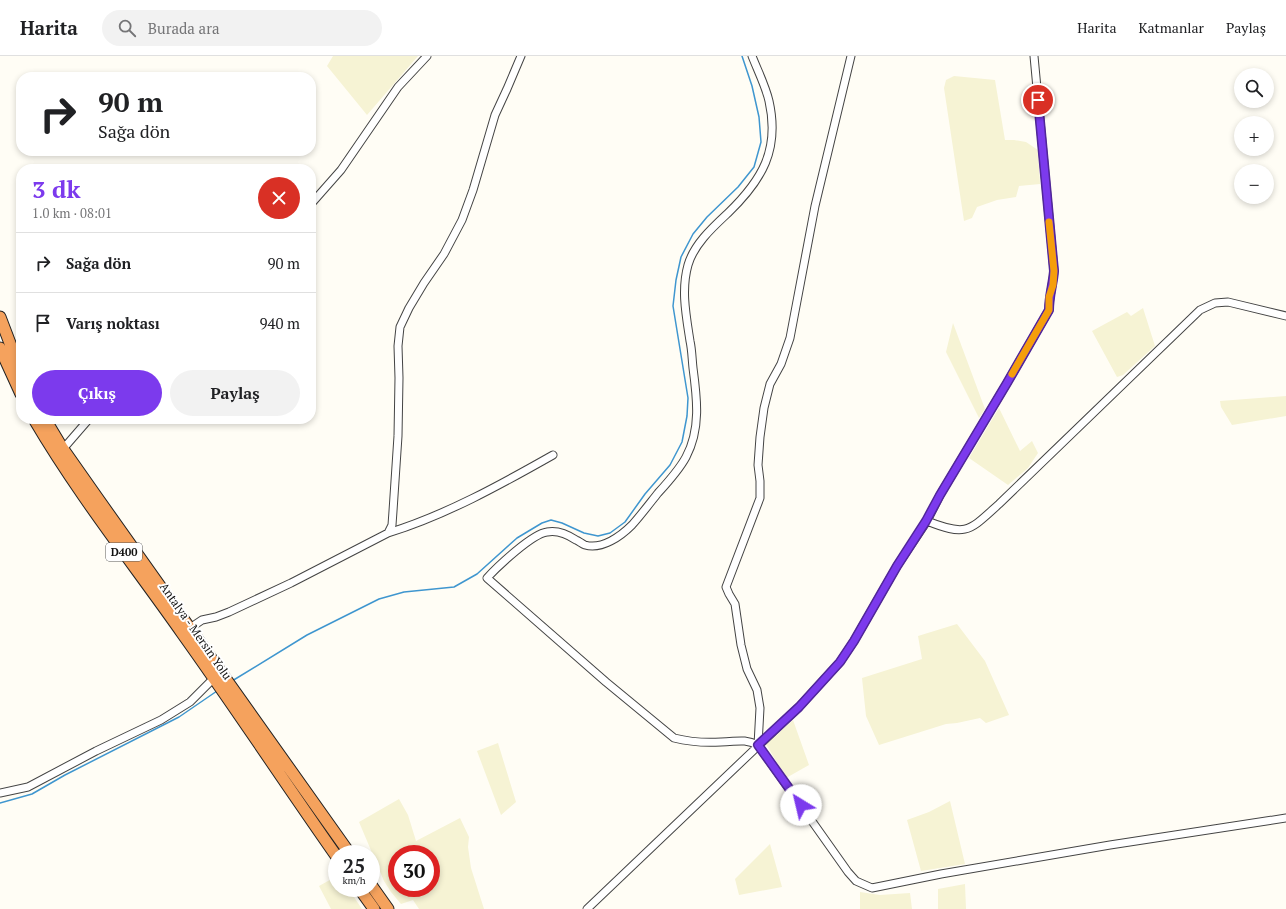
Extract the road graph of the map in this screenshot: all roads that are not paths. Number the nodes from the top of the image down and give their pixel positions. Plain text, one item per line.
1 (427, 56) edge
2 (521, 56) edge
3 (752, 56) edge
4 (851, 56) edge
5 (1034, 56) edge
6 (316, 198) edge
7 (1286, 316) edge
8 (0, 317) edge
9 (0, 348) edge
10 (16, 359) edge
11 (16, 383) edge
12 (37, 424) edge
13 (48, 424) edge
14 (85, 424) edge
15 (63, 449) junction
16 (553, 455) dead end
17 (926, 521) junction
18 (388, 533) junction
19 (190, 628) junction
20 (218, 679) junction
21 (232, 697) junction
22 (758, 745) junction
23 (0, 793) edge
24 (1286, 818) edge
25 (329, 845) edge
26 (343, 845) edge
27 (365, 897) edge
28 (380, 897) edge
29 (374, 909) edge
30 (388, 909) edge
31 (588, 909) edge

1 - 6 street
2 - 18 street
3 - 22 street
4 - 22 street
5 - 17 street
7 - 17 street
8 - 10 highway
9 - 11 highway
12 - 20 highway, Antalya - Mersin Yolu / D400
13 - 15 highway, Antalya - Mersin Yolu / D400
14 - 15 street
15 - 19 highway, Antalya - Mersin Yolu / D400
16 - 18 street
17 - 22 street
18 - 19 street
19 - 20 highway, Antalya - Mersin Yolu / D400
20 - 21 highway, Antalya - Mersin Yolu / D400
20 - 23 street
21 - 25 highway, Antalya - Mersin Yolu / D400
21 - 26 highway, Antalya - Mersin Yolu / D400
22 - 24 street
22 - 31 street
27 - 29 highway
28 - 30 highway

